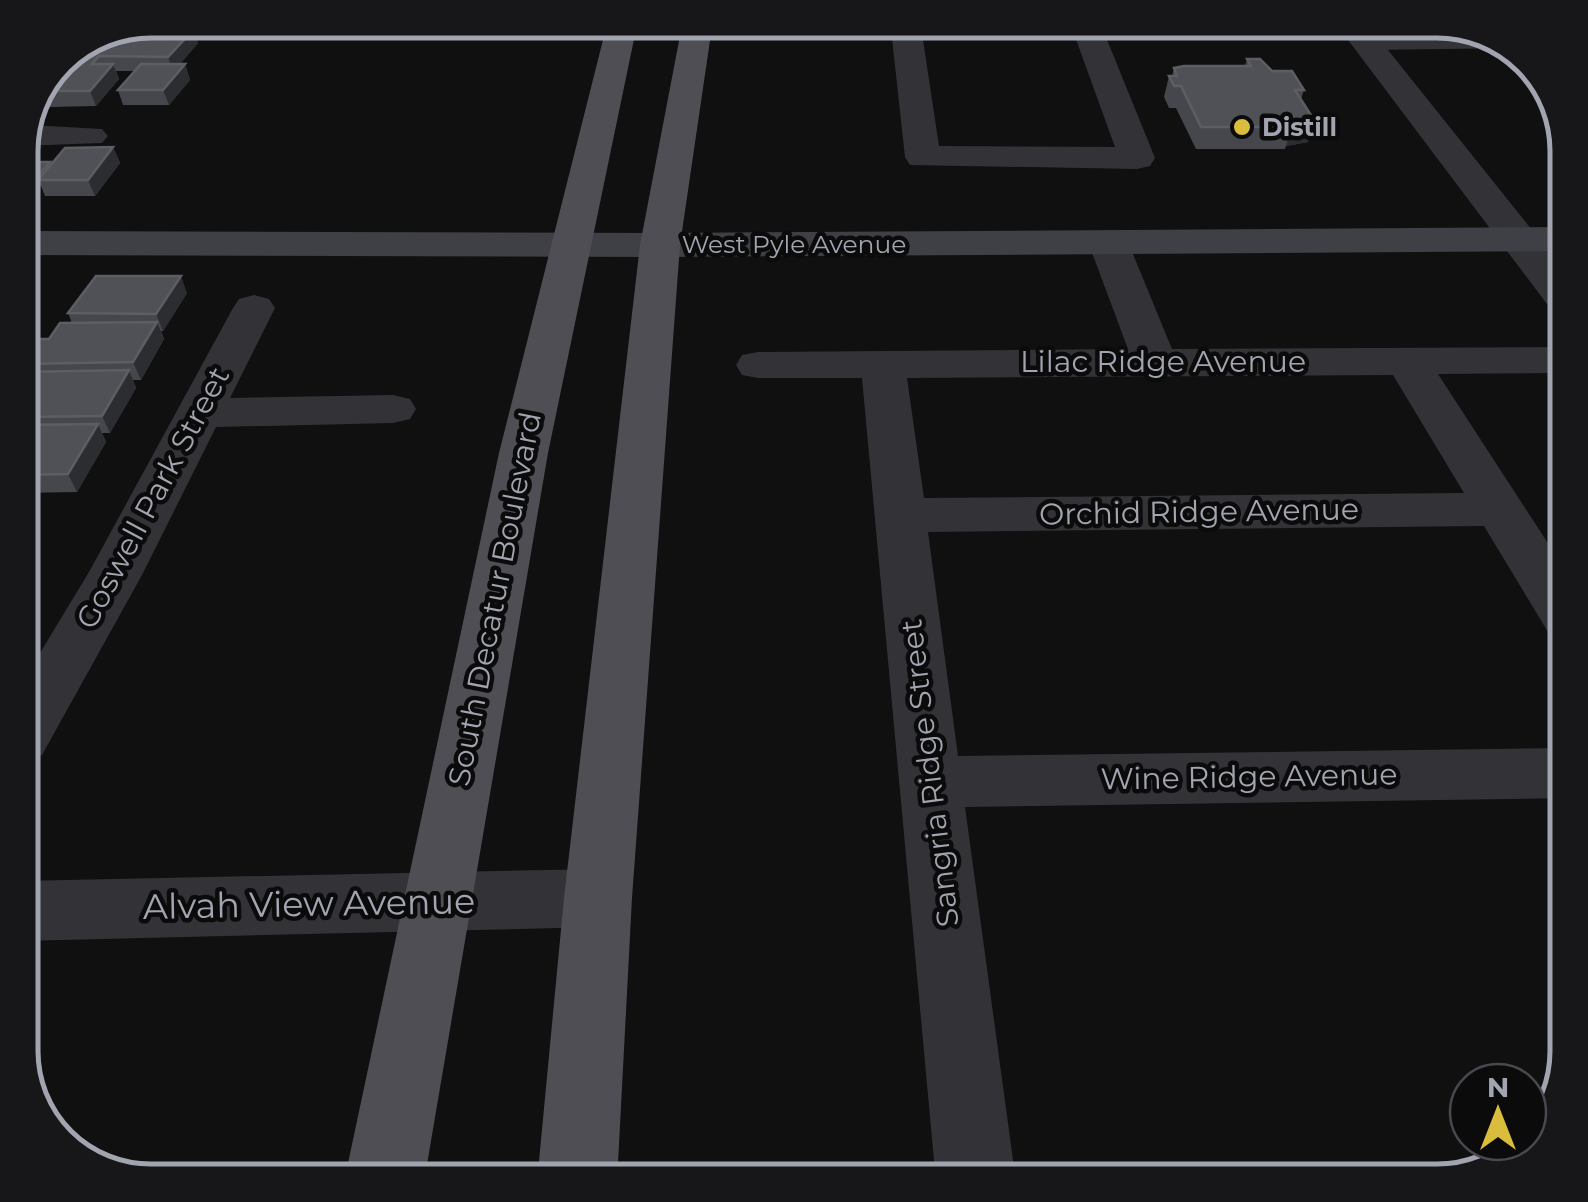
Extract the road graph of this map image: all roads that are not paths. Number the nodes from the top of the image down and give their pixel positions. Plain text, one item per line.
1 (618, 38) edge
2 (695, 38) edge
3 (907, 38) edge
4 (1091, 38) edge
5 (1363, 38) edge
6 (1429, 38) edge
7 (1465, 41) edge
8 (39, 136) edge
9 (90, 136) dead end
10 (1550, 239) edge
11 (1516, 240) junction
12 (1108, 242) junction
13 (38, 243) edge
14 (566, 245) junction
15 (660, 245) junction
16 (1550, 281) edge
17 (254, 308) dead end
18 (1550, 360) edge
19 (1406, 361) junction
20 (1155, 362) junction
21 (882, 364) junction
22 (758, 365) dead end
23 (393, 409) dead end
24 (200, 412) junction
25 (1498, 509) junction
26 (900, 515) junction
27 (1550, 590) edge
28 (38, 707) edge
29 (1550, 772) edge
30 (931, 782) junction
31 (598, 898) junction
32 (435, 902) junction
33 (38, 911) edge
34 (387, 1164) edge
35 (578, 1164) edge
36 (974, 1164) edge

1 - 14 main road, South Decatur Boulevard
2 - 15 main road
3 - 4 street
5 - 11 street
6 - 7 lane
8 - 9 street
10 - 11 street, West Pyle Avenue
11 - 12 street, West Pyle Avenue
11 - 16 street
12 - 15 street, West Pyle Avenue
12 - 20 street
13 - 14 street, West Pyle Avenue
14 - 15 street, West Pyle Avenue
14 - 32 main road, South Decatur Boulevard
15 - 31 main road
17 - 24 street, Goswell Park Street
18 - 19 street, Lilac Ridge Avenue
19 - 20 street, Lilac Ridge Avenue
19 - 25 street
20 - 21 street, Lilac Ridge Avenue
21 - 22 street, Lilac Ridge Avenue
21 - 26 street, Sangria Ridge Street
23 - 24 street
24 - 28 street, Goswell Park Street
25 - 26 street, Orchid Ridge Avenue
25 - 27 street
26 - 30 street, Sangria Ridge Street
29 - 30 street, Wine Ridge Avenue
30 - 36 street, Sangria Ridge Street
31 - 32 street, Alvah View Avenue
31 - 35 main road
32 - 33 street, Alvah View Avenue
32 - 34 main road, South Decatur Boulevard

